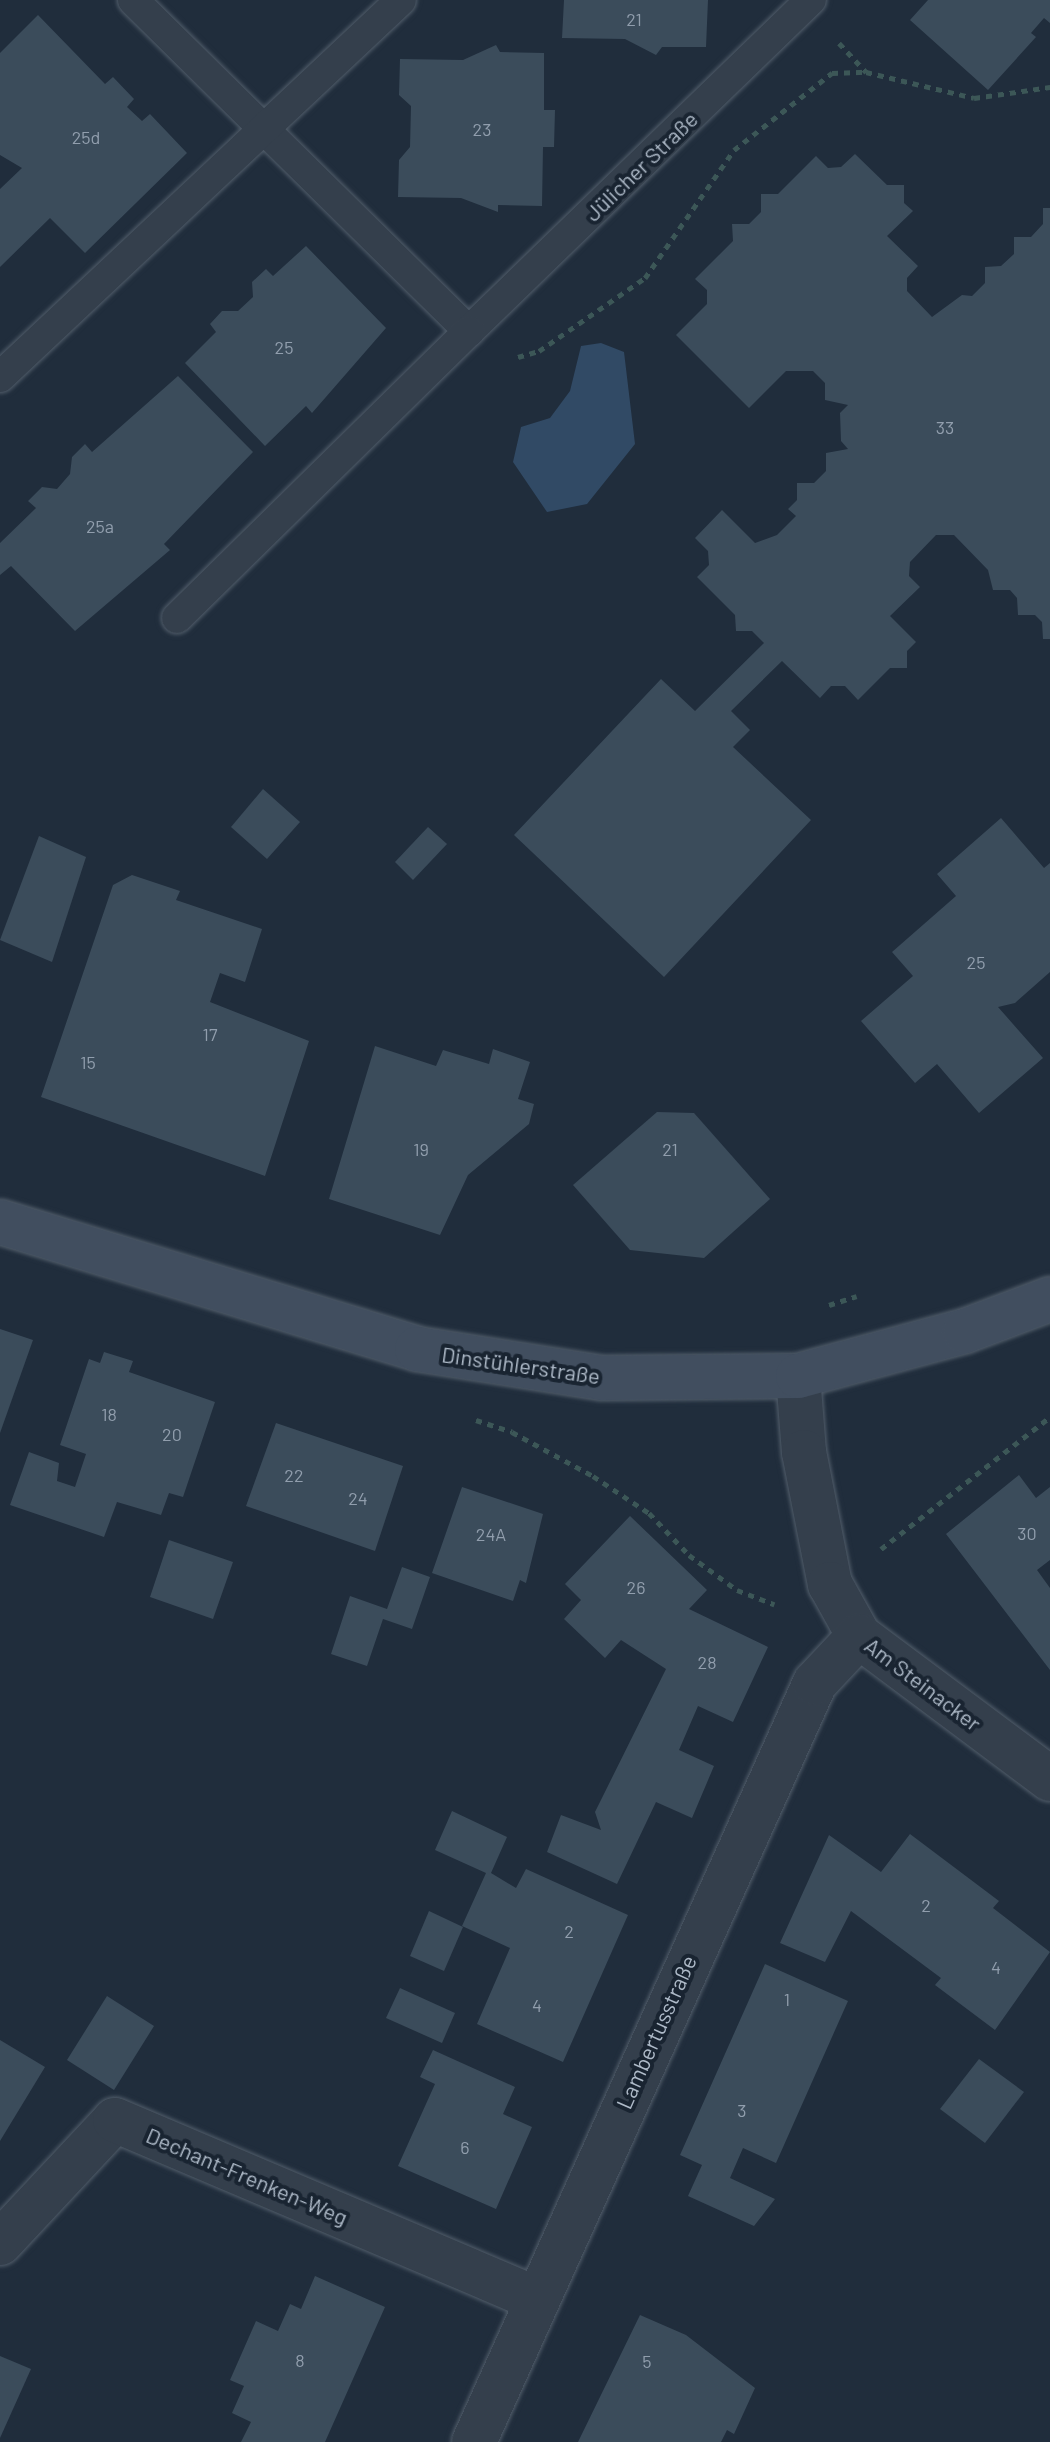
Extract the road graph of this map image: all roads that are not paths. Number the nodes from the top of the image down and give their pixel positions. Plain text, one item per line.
1 (133, 0) edge
2 (401, 0) edge
3 (811, 0) edge
4 (261, 125) junction
5 (469, 331) junction
6 (0, 377) edge
7 (177, 618) dead end
8 (0, 1222) edge
9 (1050, 1299) edge
10 (798, 1376) junction
11 (859, 1636) junction
12 (1050, 1779) edge
13 (0, 2243) edge
14 (535, 2298) junction
15 (474, 2442) edge

1 - 4 lane
2 - 4 lane
3 - 5 lane, Jülicher Straße
4 - 5 lane
4 - 6 lane
5 - 7 lane, Jülicher Straße
8 - 10 main road, Dinstühlerstraße
9 - 10 main road, Dinstühlerstraße
10 - 11 street, Am Steinacker
11 - 12 street, Am Steinacker
11 - 14 street, Lambertusstraße
13 - 14 street, Dechant-Frenken-Weg
14 - 15 street, Lambertusstraße

